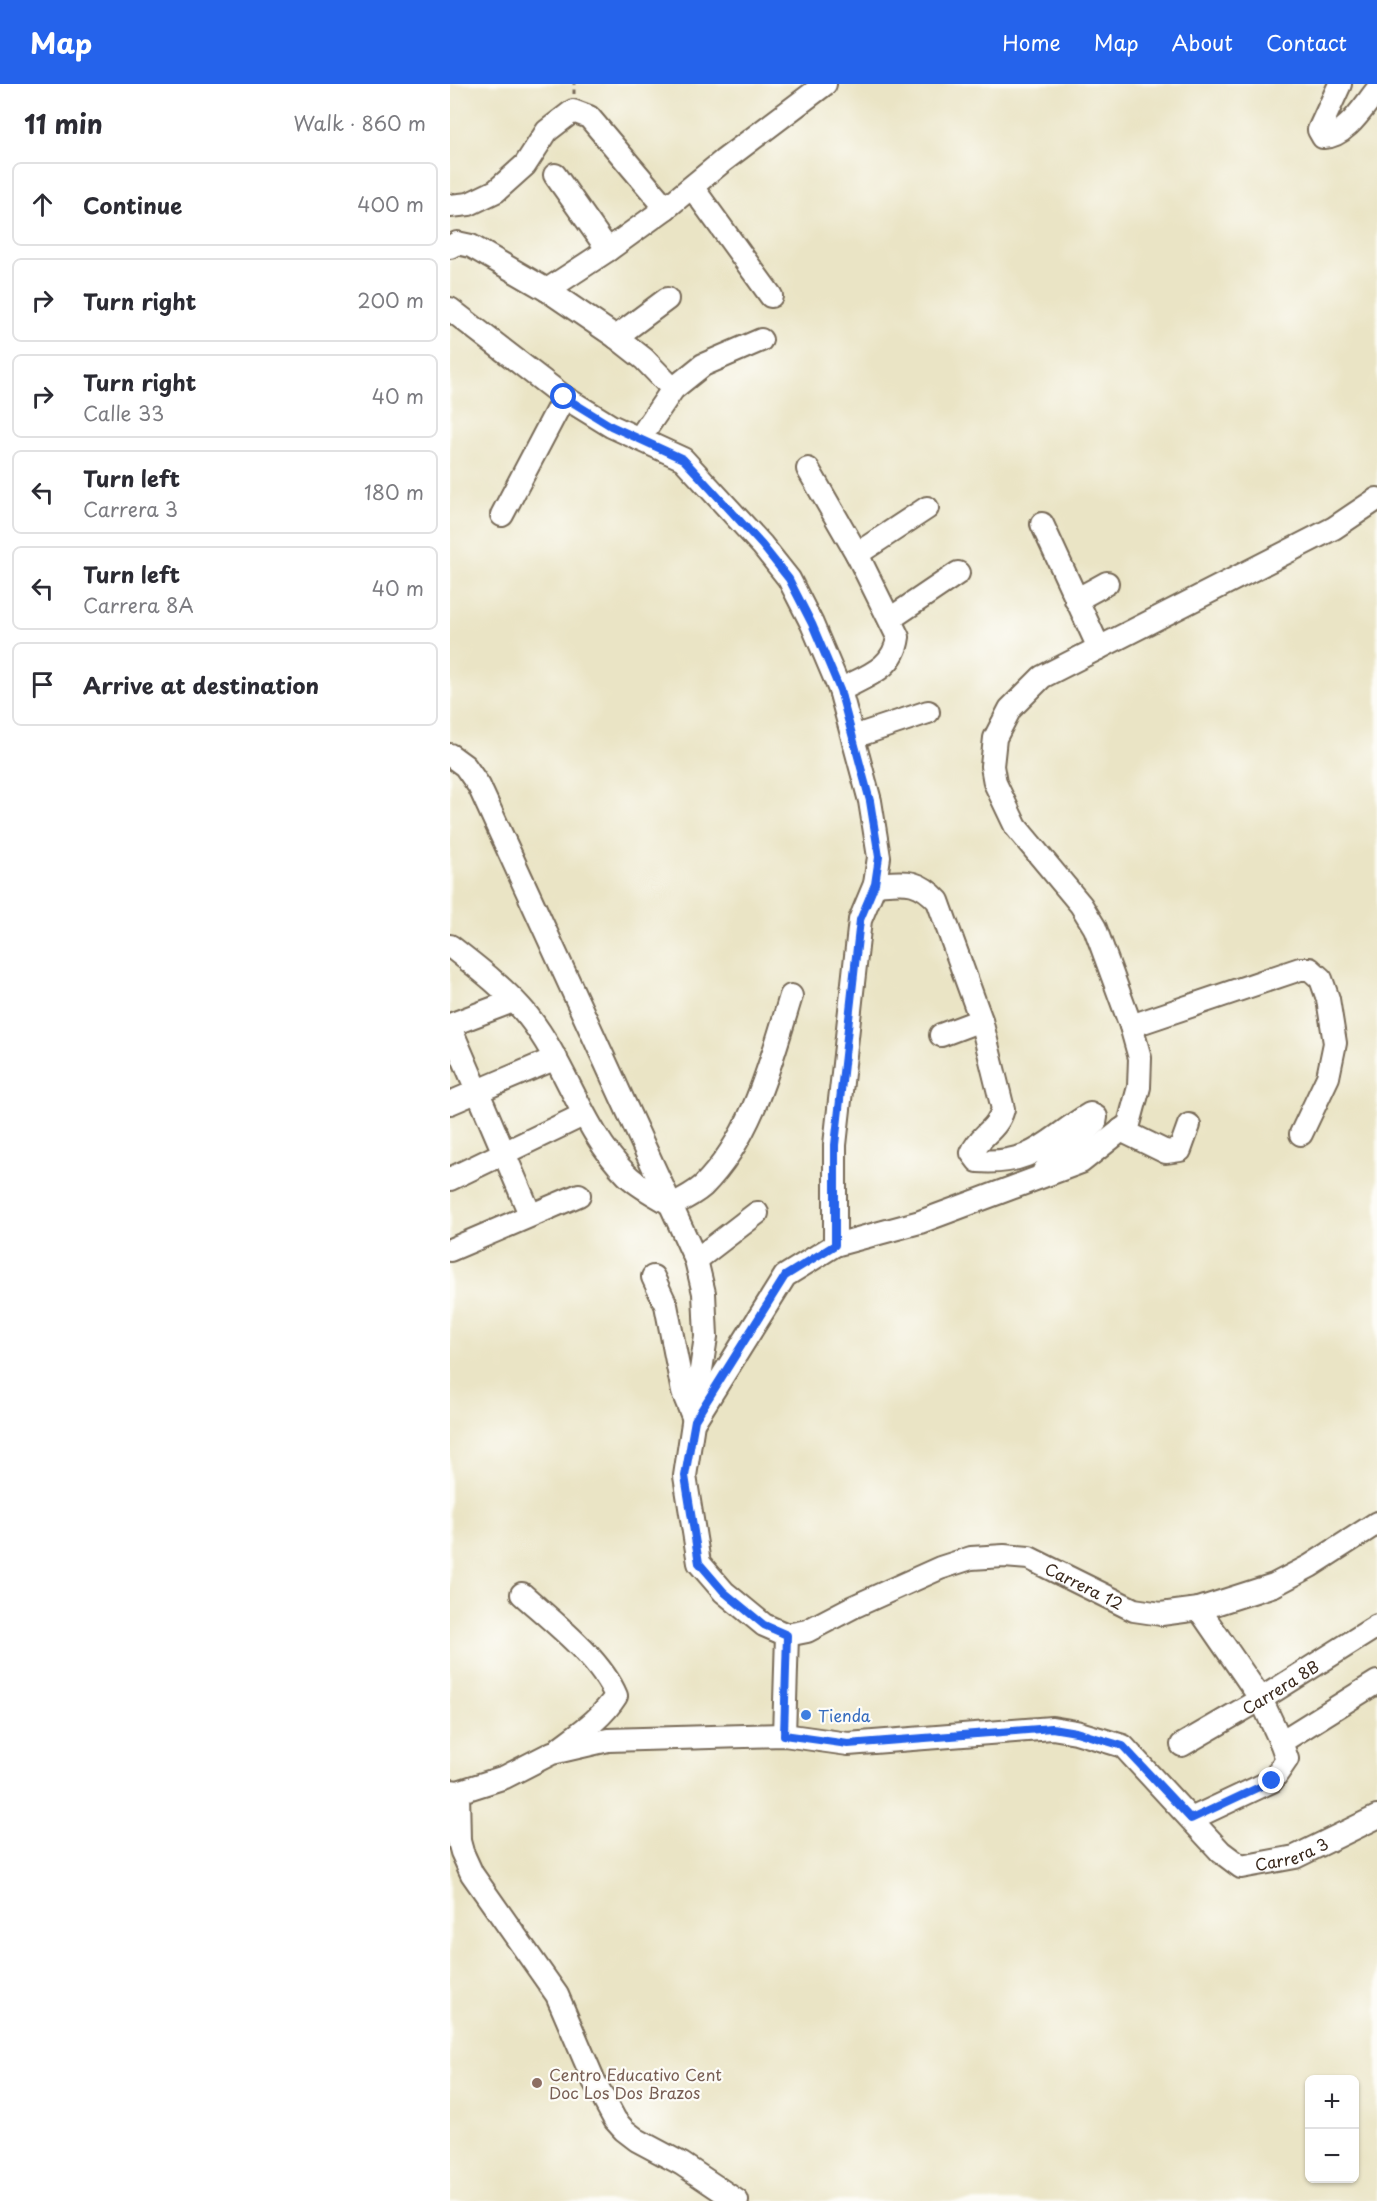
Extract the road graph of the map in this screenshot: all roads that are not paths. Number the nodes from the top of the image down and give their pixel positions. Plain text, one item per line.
1 (825, 84) edge
2 (1340, 84) edge
3 (1377, 90) edge
4 (555, 175) dead end
5 (692, 187) junction
6 (450, 206) edge
7 (666, 208) junction
8 (450, 247) edge
9 (608, 250) junction
10 (547, 290) junction
11 (771, 297) dead end
12 (667, 299) dead end
13 (450, 309) edge
14 (616, 337) junction
15 (761, 340) dead end
16 (673, 389) junction
17 (564, 397) junction
18 (639, 439) junction
19 (808, 469) dead end
20 (1377, 499) edge
21 (927, 508) dead end
22 (502, 515) dead end
23 (1042, 524) dead end
24 (857, 554) junction
25 (958, 573) dead end
26 (1107, 584) dead end
27 (1076, 600) junction
28 (890, 619) junction
29 (1099, 648) junction
30 (840, 690) junction
31 (928, 712) dead end
32 (853, 737) junction
33 (450, 755) edge
34 (875, 884) junction
35 (450, 946) edge
36 (460, 962) edge
37 (791, 996) dead end
38 (513, 1001) junction
39 (981, 1020) junction
40 (450, 1026) edge
41 (1131, 1026) junction
42 (940, 1035) dead end
43 (556, 1058) junction
44 (478, 1091) junction
45 (450, 1103) edge
46 (584, 1115) junction
47 (1189, 1125) dead end
48 (1121, 1130) junction
49 (1301, 1134) dead end
50 (503, 1152) junction
51 (450, 1179) edge
52 (1036, 1179) junction
53 (579, 1194) dead end
54 (672, 1205) junction
55 (757, 1213) dead end
56 (530, 1214) junction
57 (835, 1245) junction
58 (450, 1250) edge
59 (696, 1260) junction
60 (653, 1276) dead end
61 (695, 1420) junction
62 (1377, 1523) edge
63 (522, 1594) dead end
64 (1199, 1609) junction
65 (1377, 1626) edge
66 (787, 1635) junction
67 (1377, 1682) edge
68 (1261, 1699) junction
69 (784, 1735) junction
70 (1281, 1742) junction
71 (1182, 1745) dead end
72 (552, 1754) junction
73 (454, 1792) edge
74 (1377, 1817) edge
75 (1191, 1819) junction
76 (736, 2201) edge

1 - 5 street
2 - 3 street
4 - 9 street
5 - 7 street
5 - 11 street
6 - 7 street
7 - 9 street
8 - 10 street
9 - 10 street
10 - 14 street
12 - 14 street
13 - 17 street
14 - 16 street
15 - 16 street
16 - 18 street
17 - 18 street
17 - 22 street
18 - 30 street
19 - 24 street
20 - 29 street
21 - 24 street
23 - 27 street
24 - 28 street
25 - 28 street
26 - 27 street
27 - 29 street
28 - 30 street
29 - 41 street
30 - 32 street
31 - 32 street
32 - 34 street
33 - 54 street
34 - 39 street
34 - 57 street
35 - 36 street
36 - 38 street
37 - 54 street
38 - 40 street
38 - 43 street
39 - 42 street
39 - 52 street
40 - 44 street
41 - 48 street
41 - 49 street
43 - 44 street
43 - 46 street
44 - 45 street
44 - 50 street
46 - 50 street
46 - 54 street
47 - 48 street
48 - 52 street
50 - 51 street
50 - 56 street
52 - 57 street
53 - 56 street
54 - 59 street
55 - 59 street
56 - 58 street
57 - 61 street
59 - 61 street
60 - 61 street
61 - 66 street
62 - 64 street, Carrera 12
63 - 72 street
64 - 66 street, Carrera 12
64 - 68 street
65 - 68 street, Carrera 8B
66 - 69 street
67 - 70 street
68 - 70 street
68 - 71 street, Carrera 8B
69 - 72 street, Carrera 3
69 - 75 street, Carrera 3
70 - 75 street
72 - 73 street
73 - 76 street
74 - 75 street, Carrera 3

